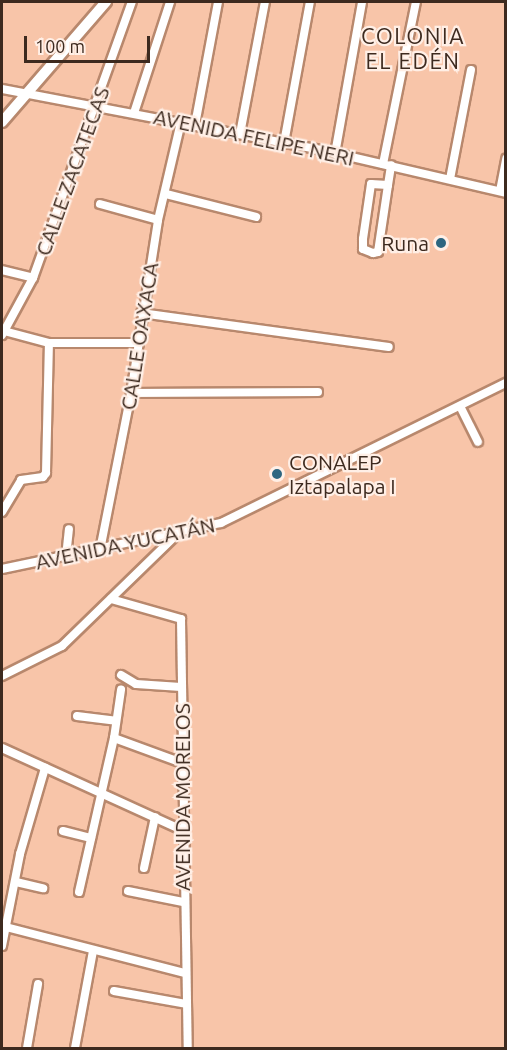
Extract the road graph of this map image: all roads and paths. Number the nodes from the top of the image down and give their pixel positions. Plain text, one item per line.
1 (106, 2) edge
2 (132, 2) edge
3 (170, 2) edge
4 (218, 2) edge
5 (265, 2) edge
6 (310, 2) edge
7 (362, 2) edge
8 (416, 2) edge
9 (471, 70) dead end
10 (2, 89) edge
11 (25, 94) junction
12 (97, 106) junction
13 (134, 113) junction
14 (2, 122) edge
15 (181, 122) junction
16 (195, 125) junction
17 (240, 134) junction
18 (284, 143) junction
19 (335, 153) junction
20 (506, 159) edge
21 (387, 165) junction
22 (450, 179) junction
23 (388, 185) junction
24 (503, 192) edge
25 (166, 194) junction
26 (100, 204) dead end
27 (256, 217) dead end
28 (158, 220) junction
29 (2, 270) edge
30 (33, 278) junction
31 (141, 313) junction
32 (3, 333) edge
33 (49, 343) junction
34 (139, 343) junction
35 (389, 347) dead end
36 (506, 383) edge
37 (318, 392) dead end
38 (131, 393) junction
39 (460, 406) junction
40 (478, 442) dead end
41 (2, 512) edge
42 (69, 529) dead end
43 (175, 536) junction
44 (100, 550) junction
45 (66, 556) junction
46 (2, 569) edge
47 (111, 599) junction
48 (121, 675) dead end
49 (2, 676) edge
50 (181, 687) junction
51 (121, 690) dead end
52 (76, 716) dead end
53 (116, 721) junction
54 (114, 738) junction
55 (2, 748) edge
56 (182, 763) junction
57 (45, 768) junction
58 (102, 793) junction
59 (155, 817) junction
60 (182, 830) junction
61 (63, 831) dead end
62 (92, 838) junction
63 (144, 867) dead end
64 (16, 882) junction
65 (43, 888) dead end
66 (128, 891) dead end
67 (79, 892) dead end
68 (183, 902) junction
69 (4, 926) edge
70 (2, 946) edge
71 (93, 951) junction
72 (185, 973) junction
73 (38, 984) dead end
74 (114, 991) dead end
75 (186, 1004) junction
76 (27, 1048) edge
77 (75, 1048) edge
78 (188, 1048) edge

1 - 11 street
2 - 12 street, CALLE ZACATECAS
3 - 13 street
4 - 16 street
5 - 17 street
6 - 18 street
7 - 19 street
8 - 21 street
9 - 22 street
10 - 11 street, AVENIDA FELIPE NERI
11 - 12 street, AVENIDA FELIPE NERI
11 - 14 street
12 - 13 street, AVENIDA FELIPE NERI
12 - 30 street, CALLE ZACATECAS
13 - 15 street, AVENIDA FELIPE NERI
15 - 16 street, AVENIDA FELIPE NERI
15 - 25 street, CALLE OAXACA
16 - 17 street, AVENIDA FELIPE NERI
17 - 18 street, AVENIDA FELIPE NERI
18 - 19 street, AVENIDA FELIPE NERI
19 - 21 street, AVENIDA FELIPE NERI
20 - 24 street
21 - 22 street, AVENIDA FELIPE NERI
21 - 23 street
22 - 24 street, AVENIDA FELIPE NERI
23 - 23 street
25 - 27 street
25 - 28 street, CALLE OAXACA
26 - 28 street
28 - 31 street, CALLE OAXACA
29 - 30 street
30 - 32 street, CALLE ZACATECAS
31 - 34 street, CALLE OAXACA
31 - 35 street
32 - 33 street
33 - 34 street
33 - 41 street
34 - 38 street, CALLE OAXACA
36 - 39 street, AVENIDA YUCATÁN
37 - 38 street
38 - 44 street, CALLE OAXACA
39 - 40 street
39 - 43 street, AVENIDA YUCATÁN
42 - 45 street
43 - 44 street, AVENIDA YUCATÁN
43 - 47 street
44 - 45 street, AVENIDA YUCATÁN
45 - 46 street, AVENIDA YUCATÁN
47 - 49 street
47 - 50 street, AVENIDA MORELOS
48 - 50 street
50 - 56 street, AVENIDA MORELOS
51 - 53 street
52 - 53 street
53 - 54 street
54 - 56 street
54 - 58 street
55 - 57 street
56 - 60 street, AVENIDA MORELOS
57 - 58 street
57 - 64 street
58 - 59 street
58 - 62 street
59 - 60 street
59 - 63 street
60 - 68 street, AVENIDA MORELOS
61 - 62 street
62 - 67 street
64 - 65 street
64 - 69 street
66 - 68 street
68 - 72 street, AVENIDA MORELOS
69 - 70 street
69 - 71 street
71 - 72 street
71 - 77 street
72 - 75 street, AVENIDA MORELOS
73 - 76 street
74 - 75 street
75 - 78 street, AVENIDA MORELOS

